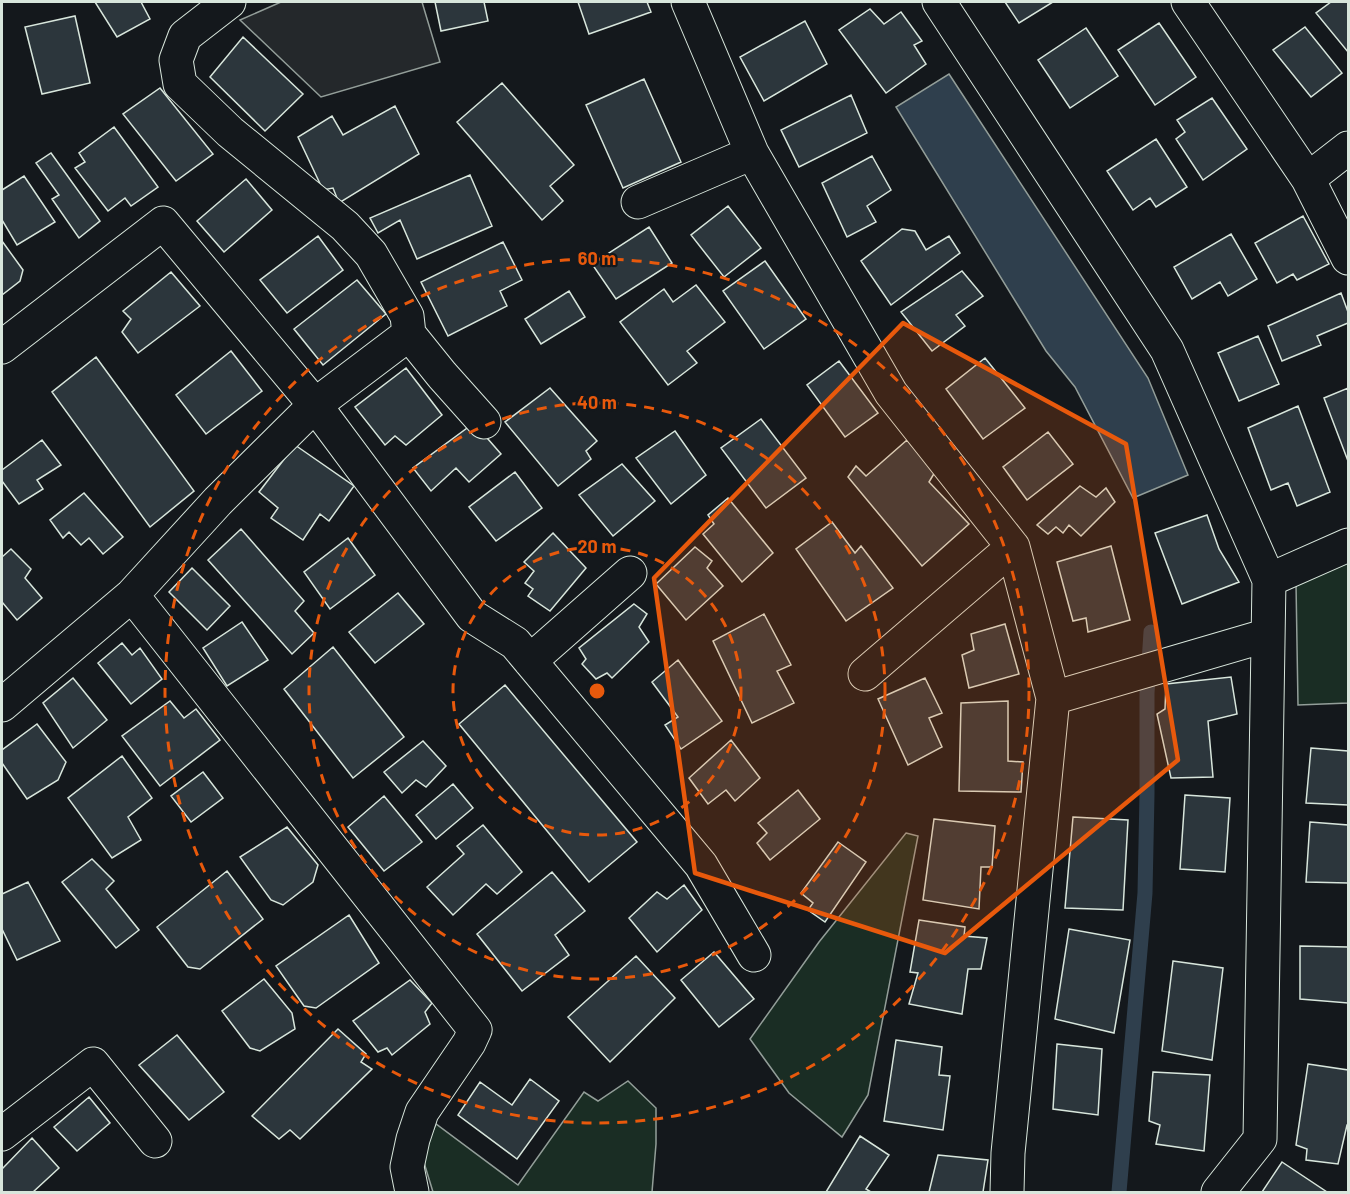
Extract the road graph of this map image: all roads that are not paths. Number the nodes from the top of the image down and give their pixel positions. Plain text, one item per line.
1 (229, 2) edge
2 (688, 2) edge
3 (939, 2) edge
4 (1188, 2) edge
5 (1348, 148) edge
6 (752, 153) junction
7 (1308, 179) junction
8 (638, 202) dead end
9 (1348, 258) edge
10 (409, 334) junction
11 (2, 347) edge
12 (315, 405) junction
13 (484, 422) dead end
14 (1348, 545) edge
15 (1013, 547) junction
16 (630, 573) dead end
17 (1269, 580) junction
18 (132, 595) junction
19 (1268, 635) junction
20 (530, 661) junction
21 (866, 674) dead end
22 (1053, 698) junction
23 (2, 705) edge
24 (754, 955) dead end
25 (2, 1134) edge
26 (155, 1141) dead end
27 (412, 1192) edge
28 (1007, 1192) edge
29 (1218, 1192) edge

1 - 10 street
2 - 6 street
3 - 17 street
4 - 7 street
5 - 7 street
6 - 8 street
6 - 15 street
7 - 9 street
10 - 12 street
10 - 13 street
11 - 12 street
12 - 18 street
12 - 20 street
14 - 17 street
15 - 21 street
15 - 22 street
16 - 20 street
17 - 19 street
18 - 23 street
18 - 27 street
19 - 22 street
19 - 29 street
20 - 24 street
22 - 28 street
25 - 26 street

